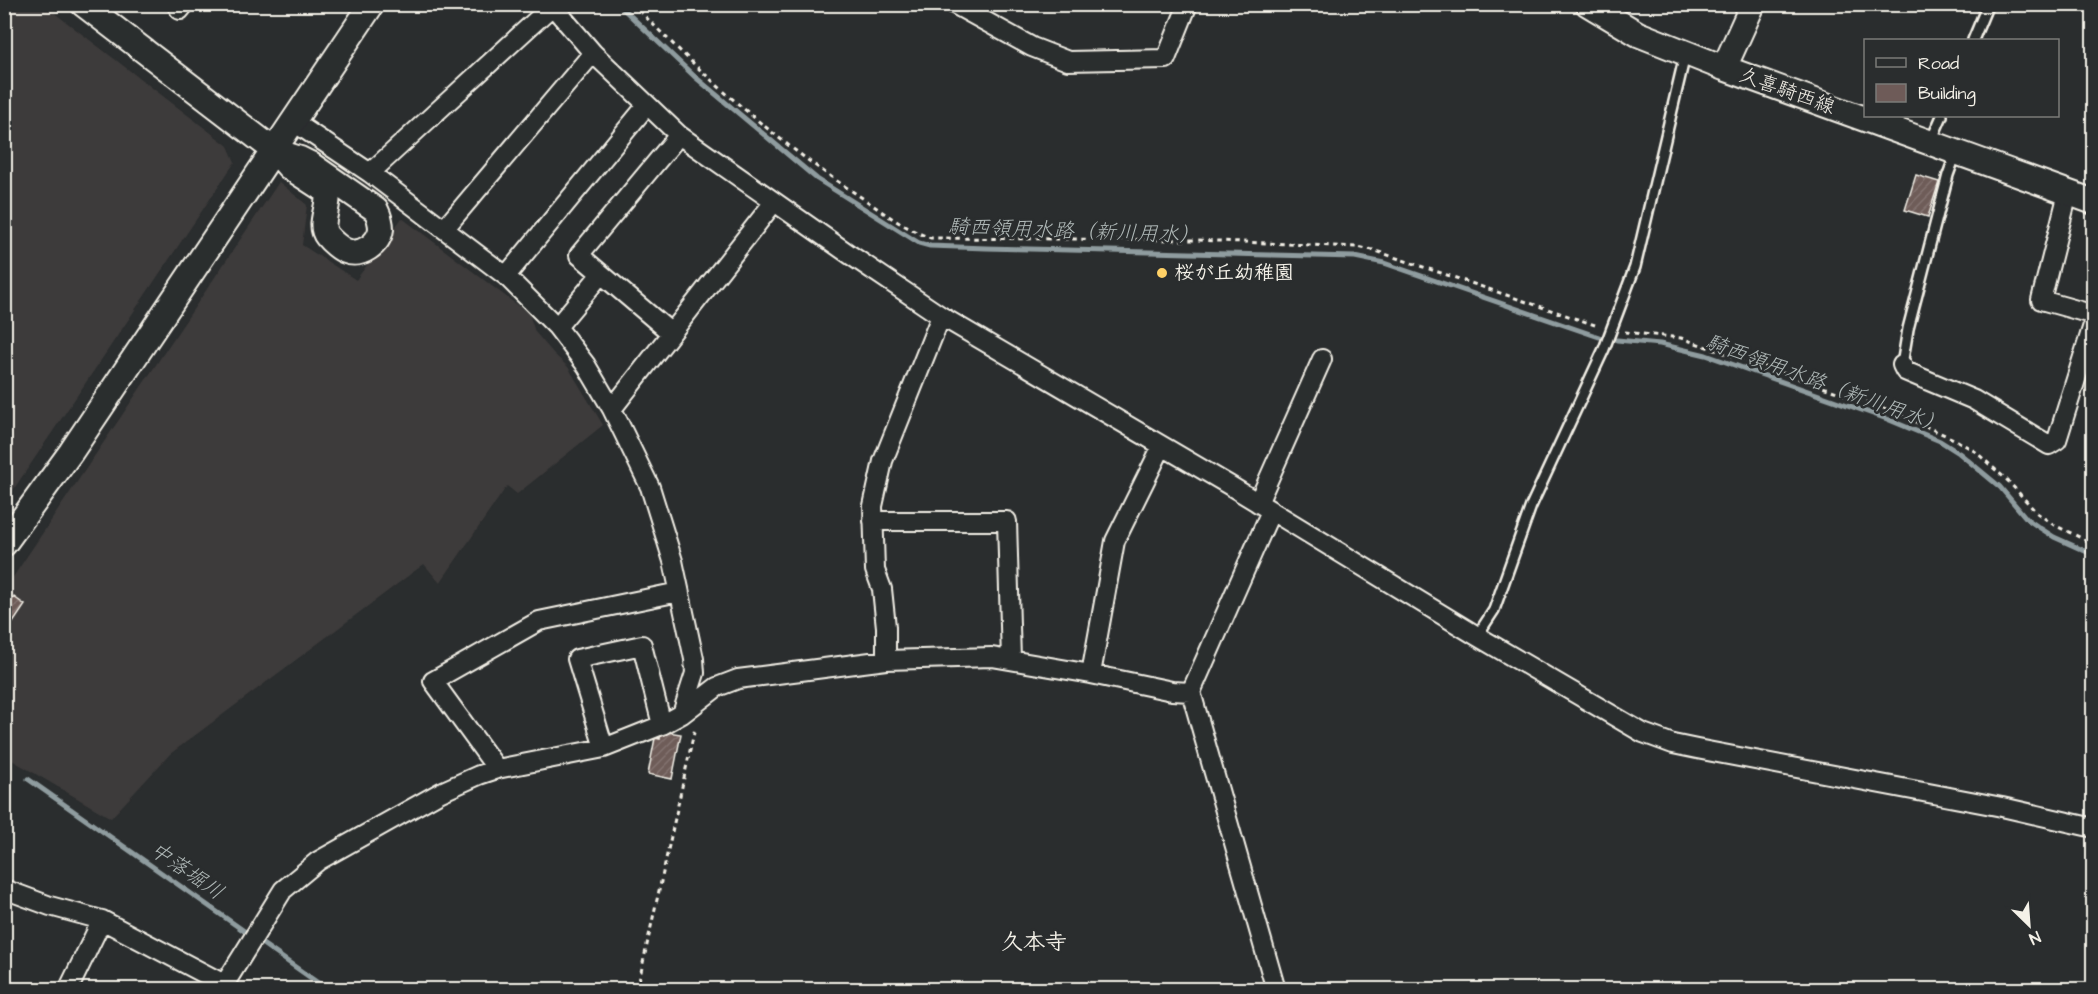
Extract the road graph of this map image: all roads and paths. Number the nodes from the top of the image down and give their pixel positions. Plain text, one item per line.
1 (83, 4) edge
2 (176, 4) edge
3 (185, 4) edge
4 (372, 4) edge
5 (633, 4) edge
6 (954, 4) edge
7 (1188, 4) edge
8 (1588, 4) edge
9 (1753, 4) edge
10 (1988, 4) edge
11 (551, 5) edge
12 (1973, 39) edge
13 (593, 53) junction
14 (1685, 53) junction
15 (1724, 68) junction
16 (647, 105) junction
17 (1942, 117) edge
18 (294, 122) junction
19 (679, 135) junction
20 (1930, 144) junction
21 (275, 151) junction
22 (1956, 152) junction
23 (370, 173) junction
24 (2068, 193) junction
25 (774, 202) junction
26 (2094, 202) edge
27 (445, 228) junction
28 (601, 274) junction
29 (506, 276) junction
30 (941, 315) junction
31 (557, 327) junction
32 (1611, 330) junction
33 (671, 333) junction
34 (1322, 359) dead end
35 (1902, 365) joint
36 (612, 409) junction
37 (1162, 446) junction
38 (1264, 507) junction
39 (873, 521) junction
40 (4, 544) edge
41 (2094, 544) edge
42 (679, 592) junction
43 (1477, 636) junction
44 (886, 660) junction
45 (1011, 660) junction
46 (1091, 674) junction
47 (1191, 692) junction
48 (701, 699) junction
49 (682, 714) junction
50 (662, 725) junction
51 (604, 748) junction
52 (497, 768) junction
53 (2094, 828) edge
54 (4, 889) edge
55 (102, 920) junction
56 (222, 987) edge
57 (68, 990) edge
58 (637, 990) edge
59 (1276, 990) edge

1 - 21 street
2 - 3 street
4 - 18 street
5 - 32 path
6 - 7 street
8 - 14 street, 久喜騎西線
9 - 15 street
10 - 12 lane
11 - 13 street
11 - 23 street
13 - 16 street
13 - 27 street
14 - 15 street, 久喜騎西線
14 - 32 lane
15 - 20 street, 久喜騎西線
16 - 19 street
16 - 29 street
17 - 20 lane
18 - 21 street
18 - 23 street
19 - 25 street
19 - 28 street
20 - 22 street, 久喜騎西線
21 - 21 street
21 - 40 street
22 - 24 street, 久喜騎西線
22 - 35 lane
23 - 27 street
24 - 26 street, 久喜騎西線
24 - 35 street
25 - 30 street
25 - 33 street
27 - 29 street
28 - 31 street
28 - 33 street
29 - 31 street
30 - 37 street
30 - 39 street
31 - 36 street
32 - 41 path
32 - 43 lane
33 - 36 street
34 - 38 street
36 - 42 street
37 - 38 street
37 - 46 street
38 - 43 street
38 - 47 street
39 - 44 street
39 - 45 street
42 - 49 street
42 - 52 street
43 - 53 street
44 - 45 street
44 - 48 street
45 - 46 street
46 - 47 street
47 - 59 street
48 - 49 street
48 - 58 path
49 - 50 street
50 - 51 street
50 - 51 street
51 - 52 street
52 - 56 street
54 - 55 street
55 - 56 street
55 - 57 street

